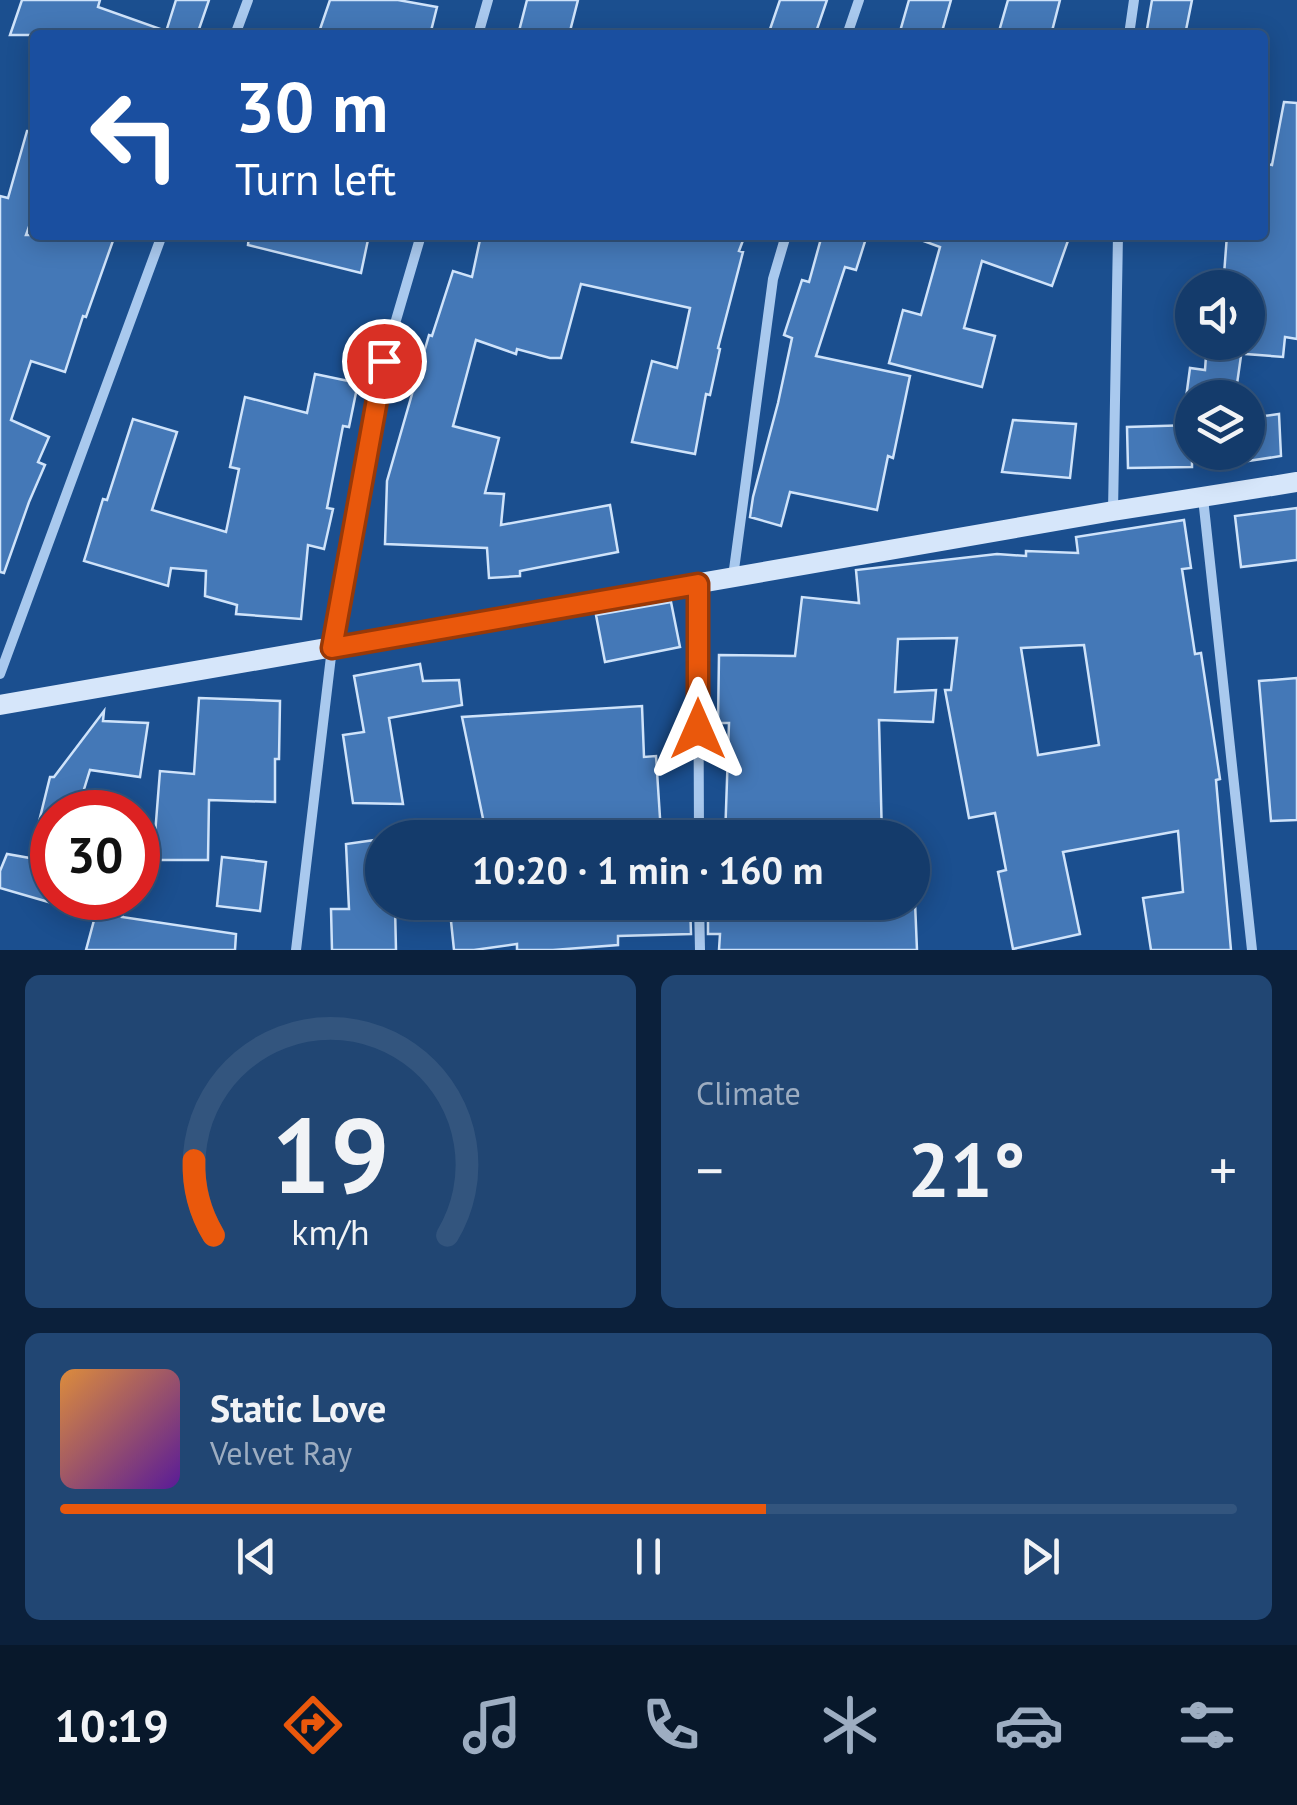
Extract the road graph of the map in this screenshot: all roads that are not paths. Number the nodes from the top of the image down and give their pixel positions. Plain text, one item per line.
1 (248, 0) edge
2 (488, 0) edge
3 (859, 0) edge
4 (1134, 0) edge
5 (238, 30) edge
6 (479, 30) edge
7 (849, 30) edge
8 (1130, 30) edge
9 (160, 240) edge
10 (420, 240) edge
11 (785, 240) edge
12 (1118, 240) edge
13 (1297, 482) edge
14 (1203, 498) junction
15 (1113, 510) junction
16 (733, 577) junction
17 (698, 584) junction
18 (332, 648) junction
19 (0, 674) edge
20 (0, 705) edge
21 (699, 820) edge
22 (700, 920) edge
23 (296, 950) edge
24 (700, 950) edge
25 (1252, 950) edge

1 - 5 street
2 - 6 street
3 - 7 street
4 - 8 street
9 - 19 street
10 - 18 street
11 - 16 street
12 - 15 street
13 - 14 street
14 - 15 street
14 - 25 street
15 - 16 street
16 - 17 street
17 - 18 street
17 - 21 street
18 - 20 street
18 - 23 street
22 - 24 street

